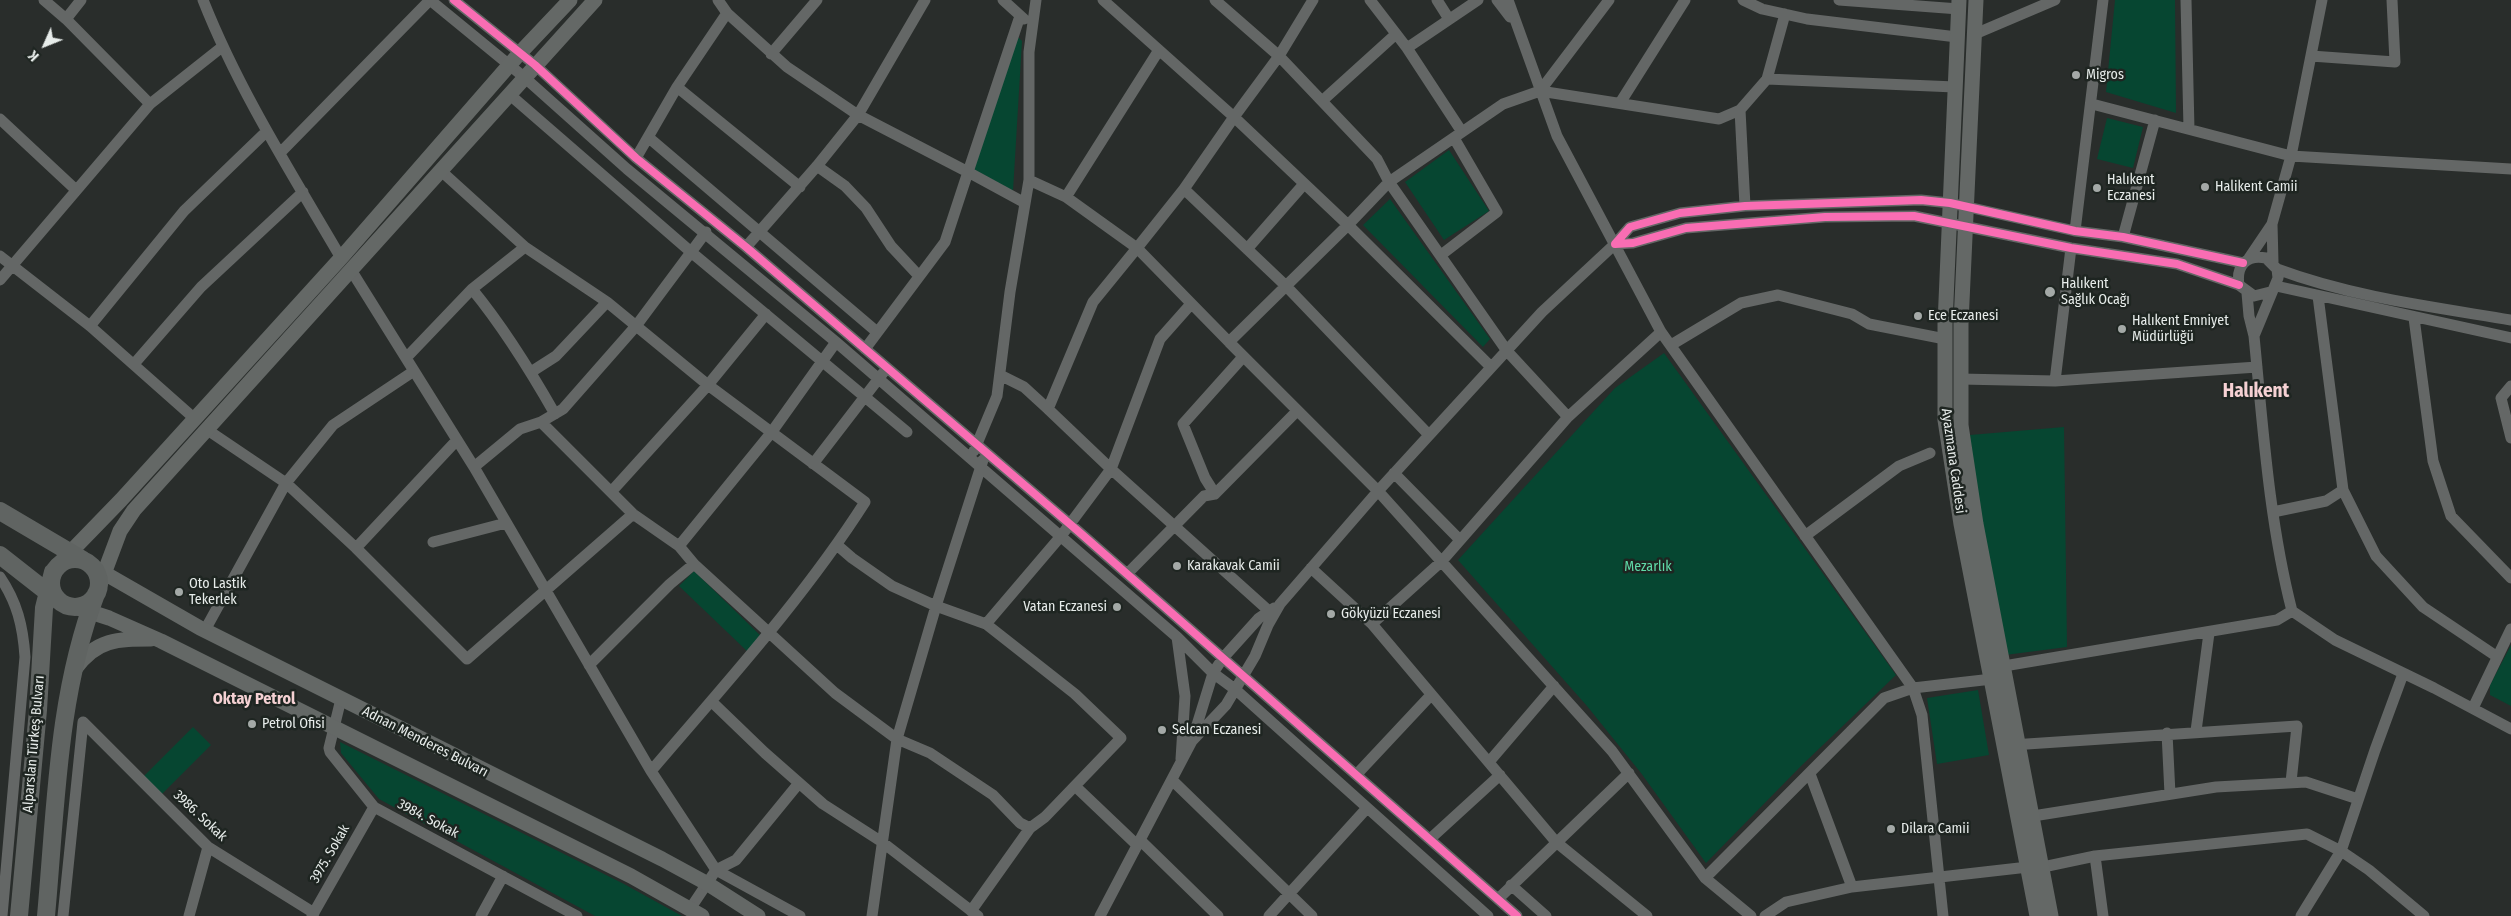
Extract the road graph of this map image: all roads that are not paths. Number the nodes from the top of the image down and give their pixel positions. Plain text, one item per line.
1 (44, 0) edge
2 (82, 0) edge
3 (203, 0) edge
4 (430, 0) edge
5 (454, 0) edge
6 (570, 0) edge
7 (595, 0) edge
8 (718, 0) edge
9 (817, 0) edge
10 (924, 0) edge
11 (1003, 0) edge
12 (1036, 0) edge
13 (1103, 0) edge
14 (1215, 0) edge
15 (1313, 0) edge
16 (1370, 0) edge
17 (1437, 0) edge
18 (1478, 0) edge
19 (1497, 0) edge
20 (1508, 0) edge
21 (1609, 0) edge
22 (1685, 0) edge
23 (1743, 0) edge
24 (1839, 0) edge
25 (1977, 0) edge
26 (2055, 0) edge
27 (2103, 0) edge
28 (2186, 0) edge
29 (2322, 0) edge
30 (2392, 0) edge
31 (1900, 2) edge
32 (1959, 4) edge
33 (727, 13) junction
34 (1785, 14) junction
35 (1020, 16) junction
36 (66, 18) junction
37 (1449, 19) junction
38 (1514, 22) junction
39 (1032, 28) junction
40 (1396, 34) junction
41 (1975, 34) junction
42 (1958, 37) junction
43 (222, 47) junction
44 (1407, 48) junction
45 (1159, 50) junction
46 (519, 54) junction
47 (771, 54) junction
48 (1279, 56) junction
49 (2311, 56) junction
50 (535, 65) junction
51 (508, 66) junction
52 (524, 77) junction
53 (1766, 79) junction
54 (677, 86) junction
55 (1955, 87) junction
56 (1540, 91) junction
57 (509, 94) junction
58 (1322, 101) junction
59 (1620, 103) junction
60 (150, 104) junction
61 (2092, 104) junction
62 (1740, 110) junction
63 (858, 115) junction
64 (1234, 118) junction
65 (0, 119) edge
66 (2155, 120) junction
67 (2188, 129) junction
68 (267, 131) junction
69 (1458, 135) junction
70 (648, 137) junction
71 (280, 153) junction
72 (2291, 156) junction
73 (636, 158) junction
74 (817, 166) junction
75 (2511, 169) edge
76 (440, 170) junction
77 (968, 172) junction
78 (1029, 180) junction
79 (1389, 182) junction
80 (1304, 184) junction
81 (800, 187) junction
82 (76, 189) junction
83 (1184, 189) junction
84 (303, 192) junction
85 (1066, 197) junction
86 (1025, 203) junction
87 (1950, 203) junction
88 (1745, 206) junction
89 (1967, 207) junction
90 (1949, 222) junction
91 (2272, 224) junction
92 (1348, 225) junction
93 (1966, 226) junction
94 (2075, 231) junction
95 (706, 232) junction
96 (760, 232) junction
97 (2123, 236) junction
98 (1615, 244) junction
99 (525, 247) junction
100 (746, 247) junction
101 (1137, 248) junction
102 (2071, 248) junction
103 (1247, 249) junction
104 (691, 252) junction
105 (1441, 255) junction
106 (0, 256) edge
107 (341, 258) junction
108 (2246, 260) junction
109 (12, 266) junction
110 (2275, 266) junction
111 (351, 270) junction
112 (919, 276) junction
113 (0, 280) edge
114 (1286, 286) junction
115 (472, 289) junction
116 (2243, 289) junction
117 (2273, 289) junction
118 (2318, 296) junction
119 (607, 302) junction
120 (1191, 304) junction
121 (766, 314) junction
122 (2414, 318) junction
123 (2511, 320) edge
124 (90, 326) junction
125 (636, 326) junction
126 (877, 332) junction
127 (1662, 332) junction
128 (2254, 336) junction
129 (2511, 338) edge
130 (1945, 339) junction
131 (836, 342) junction
132 (1228, 342) junction
133 (1671, 346) junction
134 (865, 349) junction
135 (1507, 351) junction
136 (1243, 357) junction
137 (406, 358) junction
138 (822, 361) junction
139 (134, 364) junction
140 (1491, 367) junction
141 (2257, 367) junction
142 (888, 368) junction
143 (414, 371) junction
144 (531, 372) junction
145 (1000, 375) junction
146 (879, 379) junction
147 (1960, 379) junction
148 (2055, 380) junction
149 (708, 385) junction
150 (2511, 386) edge
151 (865, 397) junction
152 (1048, 409) junction
153 (1297, 411) junction
154 (555, 414) junction
155 (1568, 417) junction
156 (542, 422) junction
157 (201, 424) junction
158 (907, 432) dead end
159 (771, 433) junction
160 (1429, 435) junction
161 (2511, 438) edge
162 (457, 440) junction
163 (977, 445) junction
164 (987, 453) junction
165 (1930, 453) dead end
166 (970, 457) junction
167 (813, 464) junction
168 (980, 466) junction
169 (474, 467) junction
170 (1111, 469) junction
171 (1394, 473) junction
172 (286, 483) junction
173 (2343, 490) junction
174 (1378, 491) junction
175 (611, 492) junction
176 (1214, 494) junction
177 (0, 511) edge
178 (2273, 512) junction
179 (633, 514) junction
180 (506, 522) junction
181 (1070, 525) junction
182 (1174, 526) junction
183 (1061, 536) junction
184 (1805, 536) junction
185 (1460, 540) junction
186 (433, 542) dead end
187 (837, 544) junction
188 (679, 546) junction
189 (356, 548) junction
190 (70, 553) junction
191 (0, 555) edge
192 (1442, 561) junction
193 (694, 564) junction
194 (1311, 568) junction
195 (55, 569) junction
196 (1127, 574) junction
197 (95, 576) junction
198 (0, 578) edge
199 (2511, 578) edge
200 (547, 592) junction
201 (47, 594) junction
202 (1280, 604) junction
203 (69, 605) junction
204 (936, 606) junction
205 (90, 611) junction
206 (2292, 611) junction
207 (1269, 612) junction
208 (986, 624) junction
209 (1372, 624) junction
210 (2511, 629) edge
211 (204, 630) junction
212 (2208, 633) junction
213 (769, 634) junction
214 (1177, 637) junction
215 (157, 640) junction
216 (1993, 648) junction
217 (2496, 656) junction
218 (1223, 658) junction
219 (589, 665) junction
220 (2004, 666) junction
221 (1213, 673) junction
222 (72, 674) junction
223 (1243, 674) junction
224 (2403, 674) junction
225 (1992, 679) junction
226 (1554, 686) junction
227 (1913, 688) junction
228 (1236, 690) junction
229 (1431, 694) junction
230 (341, 699) junction
231 (711, 701) junction
232 (2473, 708) junction
233 (334, 728) junction
234 (2511, 729) edge
235 (2196, 731) junction
236 (2167, 733) junction
237 (896, 739) junction
238 (1192, 741) junction
239 (27, 742) junction
240 (2012, 745) junction
241 (1489, 762) junction
242 (1181, 763) junction
243 (651, 771) junction
244 (1629, 773) junction
245 (1357, 774) junction
246 (1810, 774) junction
247 (1500, 775) junction
248 (1172, 780) junction
249 (2291, 782) junction
250 (799, 783) junction
251 (1075, 786) junction
252 (2170, 794) junction
253 (2358, 799) junction
254 (374, 807) junction
255 (1367, 808) junction
256 (2033, 816) junction
257 (1030, 828) junction
258 (1430, 840) junction
259 (882, 842) junction
260 (1556, 842) junction
261 (1139, 843) junction
262 (208, 847) junction
263 (2341, 850) junction
264 (2095, 856) junction
265 (2035, 867) junction
266 (716, 870) junction
267 (502, 876) junction
268 (1705, 878) junction
269 (1940, 878) junction
270 (707, 883) junction
271 (1511, 885) junction
272 (1852, 887) junction
273 (1288, 895) junction
274 (1498, 899) junction
275 (559, 912) edge
276 (696, 913) edge
277 (313, 914) edge
278 (975, 914) edge
279 (2, 916) edge
280 (19, 916) edge
281 (46, 916) edge
282 (64, 916) edge
283 (189, 916) edge
284 (481, 916) edge
285 (577, 916) edge
286 (758, 916) edge
287 (800, 916) edge
288 (872, 916) edge
289 (1100, 916) edge
290 (1218, 916) edge
291 (1269, 916) edge
292 (1312, 916) edge
293 (1488, 916) edge
294 (1518, 916) edge
295 (1546, 916) edge
296 (1647, 916) edge
297 (1751, 916) edge
298 (1765, 916) edge
299 (1943, 916) edge
300 (2037, 916) edge
301 (2051, 916) edge
302 (2104, 916) edge
303 (2301, 916) edge
304 (2422, 916) edge

1 - 36 street
2 - 36 street
3 - 43 street
4 - 51 street
4 - 71 street
5 - 46 street
6 - 46 main road
7 - 50 main road
8 - 33 street
9 - 47 street
10 - 63 street
11 - 35 street
12 - 39 street
13 - 45 street
14 - 48 street
15 - 48 street
16 - 40 street
17 - 37 street
18 - 37 street
19 - 38 street
20 - 38 street
21 - 56 street
22 - 59 street
23 - 34 street
24 - 31 street
25 - 41 main road, Ayazmana Caddesi
26 - 41 street
27 - 61 street
28 - 67 street
29 - 49 street
30 - 49 street
31 - 32 street
32 - 42 main road, Ayazmana Caddesi
33 - 47 street
33 - 54 street
34 - 42 street
34 - 53 street
35 - 39 street
35 - 77 street
36 - 60 street
37 - 44 street
38 - 56 street
39 - 78 street
40 - 44 street
40 - 58 street
41 - 89 main road, Ayazmana Caddesi
42 - 55 main road, Ayazmana Caddesi
43 - 60 street
43 - 68 street
44 - 69 street
45 - 64 street
45 - 85 street
46 - 50 street
46 - 51 main road
47 - 63 street
48 - 58 street
48 - 64 street
49 - 72 street
50 - 52 main road
50 - 73 street
51 - 52 street
51 - 107 main road
52 - 57 main road
52 - 95 street
53 - 55 street
53 - 62 street
54 - 70 street
54 - 81 street
55 - 87 main road, Ayazmana Caddesi
56 - 59 street
56 - 69 street
56 - 98 street
57 - 76 main road
57 - 104 street
58 - 79 street
59 - 62 street
60 - 82 street
61 - 66 street
61 - 94 street
62 - 88 street
63 - 74 street
63 - 77 street
64 - 80 street
64 - 83 street
65 - 82 street
66 - 67 street
66 - 97 street
67 - 72 street
68 - 71 street
68 - 124 street
69 - 79 street
69 - 105 street
70 - 73 street
70 - 96 street
71 - 84 street
72 - 75 street
72 - 91 street
73 - 100 street
74 - 81 street
74 - 112 street
76 - 99 street
76 - 111 main road
77 - 86 street
77 - 112 street
78 - 85 street
78 - 86 street
79 - 92 street
79 - 105 street
80 - 92 street
80 - 103 street
81 - 96 street
82 - 109 street
83 - 101 street
83 - 103 street
84 - 107 street
84 - 139 street
85 - 101 street
86 - 145 street
87 - 88 street
87 - 89 street
87 - 90 main road, Ayazmana Caddesi
88 - 98 street
89 - 93 main road, Ayazmana Caddesi
89 - 94 street
90 - 93 street
90 - 98 street
90 - 130 main road, Ayazmana Caddesi
91 - 108 street
91 - 110 street
92 - 114 street
92 - 140 street
93 - 102 street
93 - 147 main road, Ayazmana Caddesi
94 - 97 street
95 - 104 street
95 - 131 street
96 - 100 street
96 - 126 street
97 - 108 street
98 - 127 street
98 - 135 street
99 - 115 street
99 - 119 street
100 - 134 street
101 - 120 street
101 - 152 street
102 - 116 street
102 - 148 street
103 - 114 street
104 - 121 street
104 - 125 street
105 - 135 street
106 - 109 street
107 - 111 main road
107 - 157 main road
108 - 110 street
108 - 116 street
109 - 113 street
109 - 124 street
110 - 117 street
110 - 123 street
111 - 137 street
111 - 157 main road
112 - 126 street
114 - 132 street
114 - 160 street
115 - 137 street
115 - 144 street
116 - 117 street
116 - 128 street
117 - 118 street
117 - 128 street
118 - 122 street
118 - 173 street
119 - 125 street
119 - 144 street
120 - 132 street
120 - 170 street
121 - 138 street
121 - 149 street
122 - 129 street
122 - 199 street
124 - 139 street
125 - 149 street
125 - 154 street
126 - 134 street
127 - 133 street
127 - 155 street
128 - 141 street
130 - 133 street
130 - 216 main road, Ayazmana Caddesi
131 - 138 street
131 - 146 street
132 - 136 street
133 - 184 street
134 - 142 street
135 - 140 street
135 - 155 street
136 - 153 street
136 - 176 street
137 - 143 street
138 - 151 street
138 - 159 street
139 - 157 street
140 - 160 street
141 - 148 street
141 - 178 street
142 - 146 street
142 - 163 street
143 - 162 street
143 - 172 street
144 - 154 street
145 - 152 street
145 - 163 street
146 - 151 street
146 - 166 street
147 - 148 street
147 - 216 main road, Ayazmana Caddesi
149 - 159 street
149 - 175 street
150 - 161 street
151 - 158 street
151 - 167 street
152 - 170 street
153 - 174 street
153 - 176 street
154 - 156 street
155 - 185 street
156 - 169 street
156 - 175 street
157 - 172 street
157 - 190 main road
157 - 197 main road
159 - 167 street
159 - 188 street
160 - 171 street
162 - 169 street
162 - 189 street
163 - 164 street
163 - 166 street
164 - 168 street
164 - 181 street
165 - 184 street
166 - 168 street
167 - 187 street
168 - 183 street
168 - 204 street
169 - 180 street
170 - 181 street
170 - 182 street
171 - 174 street
171 - 185 street
172 - 189 street
172 - 211 street
173 - 178 street
173 - 217 street
174 - 192 street
174 - 194 street
175 - 179 street
176 - 182 street
177 - 190 highway, Adnan Menderes Bulvarı
178 - 206 street
179 - 188 street
179 - 200 street
180 - 186 street
180 - 200 street
181 - 183 street
181 - 196 street
182 - 196 street
182 - 207 street
183 - 208 street
183 - 214 street
184 - 227 street
185 - 192 street
187 - 204 street
187 - 213 street
188 - 193 street
189 - 200 street
190 - 195 main road
190 - 197 highway, Adnan Menderes Bulvarı
191 - 201 highway
192 - 209 street
192 - 226 street
193 - 213 street
193 - 219 street
194 - 202 street
194 - 209 street
195 - 197 highway
195 - 201 highway, Alparslan Türkeş Bulvarı
195 - 203 highway
196 - 218 street
197 - 203 highway
197 - 205 highway, Alparslan Türkeş Bulvarı
197 - 211 main road, Adnan Menderes Bulvarı
198 - 239 street
200 - 219 street
201 - 203 highway
201 - 239 highway, Alparslan Türkeş Bulvarı
202 - 207 street
202 - 223 street
203 - 205 main road, Adnan Menderes Bulvarı
204 - 208 street
204 - 237 street
205 - 215 main road, Adnan Menderes Bulvarı
205 - 222 highway, Alparslan Türkeş Bulvarı
206 - 212 street
206 - 224 street
207 - 218 street
208 - 251 street
209 - 229 street
210 - 217 street
211 - 230 main road, Adnan Menderes Bulvarı
212 - 220 street
212 - 235 street
213 - 231 street
213 - 237 street
214 - 221 street
214 - 242 street
215 - 222 main road
215 - 233 main road, Adnan Menderes Bulvarı
216 - 220 main road, Ayazmana Caddesi
216 - 225 main road, Ayazmana Caddesi
217 - 232 street
218 - 221 street
218 - 223 street
219 - 243 street
220 - 240 main road, Ayazmana Caddesi
221 - 228 street
221 - 238 street
222 - 281 highway, Alparslan Türkeş Bulvarı
223 - 228 street
223 - 245 street
224 - 232 street
224 - 253 street
225 - 227 street
225 - 240 main road, Ayazmana Caddesi
226 - 241 street
226 - 244 street
227 - 246 street
227 - 269 street
228 - 238 street
228 - 255 street
229 - 241 street
229 - 245 street
230 - 233 street, 3984. Sokak
230 - 270 main road, Adnan Menderes Bulvarı
231 - 243 street
231 - 250 street
232 - 234 street
233 - 254 street, 3984. Sokak
233 - 276 main road, Adnan Menderes Bulvarı
235 - 236 street
235 - 249 street
236 - 240 street
236 - 252 street
237 - 257 street
237 - 259 street
238 - 242 street
239 - 279 street
239 - 280 highway, Alparslan Türkeş Bulvarı
240 - 256 main road, Ayazmana Caddesi
240 - 265 main road, Ayazmana Caddesi
241 - 247 street
242 - 248 street
243 - 266 street
244 - 260 street
244 - 268 street
245 - 258 street
246 - 268 street
246 - 272 street
247 - 258 street
247 - 260 street
248 - 261 street
248 - 273 street
249 - 252 street
249 - 253 street
250 - 259 street
250 - 266 street
251 - 257 street
251 - 261 street
252 - 256 street
253 - 263 street
254 - 267 street, 3984. Sokak
254 - 277 street, 3975. Sokak
255 - 273 street
255 - 293 street
256 - 265 main road, Ayazmana Caddesi
257 - 278 street
258 - 274 street
259 - 278 street
259 - 288 street
260 - 271 street
260 - 296 street
261 - 289 street
261 - 290 street
262 - 277 street, 3986. Sokak
262 - 282 street, 3986. Sokak
262 - 283 street
263 - 264 street
263 - 303 street
263 - 304 street
264 - 265 street
264 - 302 street
265 - 269 street
265 - 300 main road, Ayazmana Caddesi
265 - 301 main road, Ayazmana Caddesi
266 - 270 street
266 - 287 street
267 - 275 street, 3984. Sokak
267 - 284 street
268 - 297 street
269 - 272 street
269 - 299 street
270 - 276 street
270 - 286 main road, Adnan Menderes Bulvarı
271 - 274 street
271 - 295 street
272 - 298 street
273 - 291 street
273 - 292 street
274 - 294 street
275 - 285 street, 3984. Sokak

